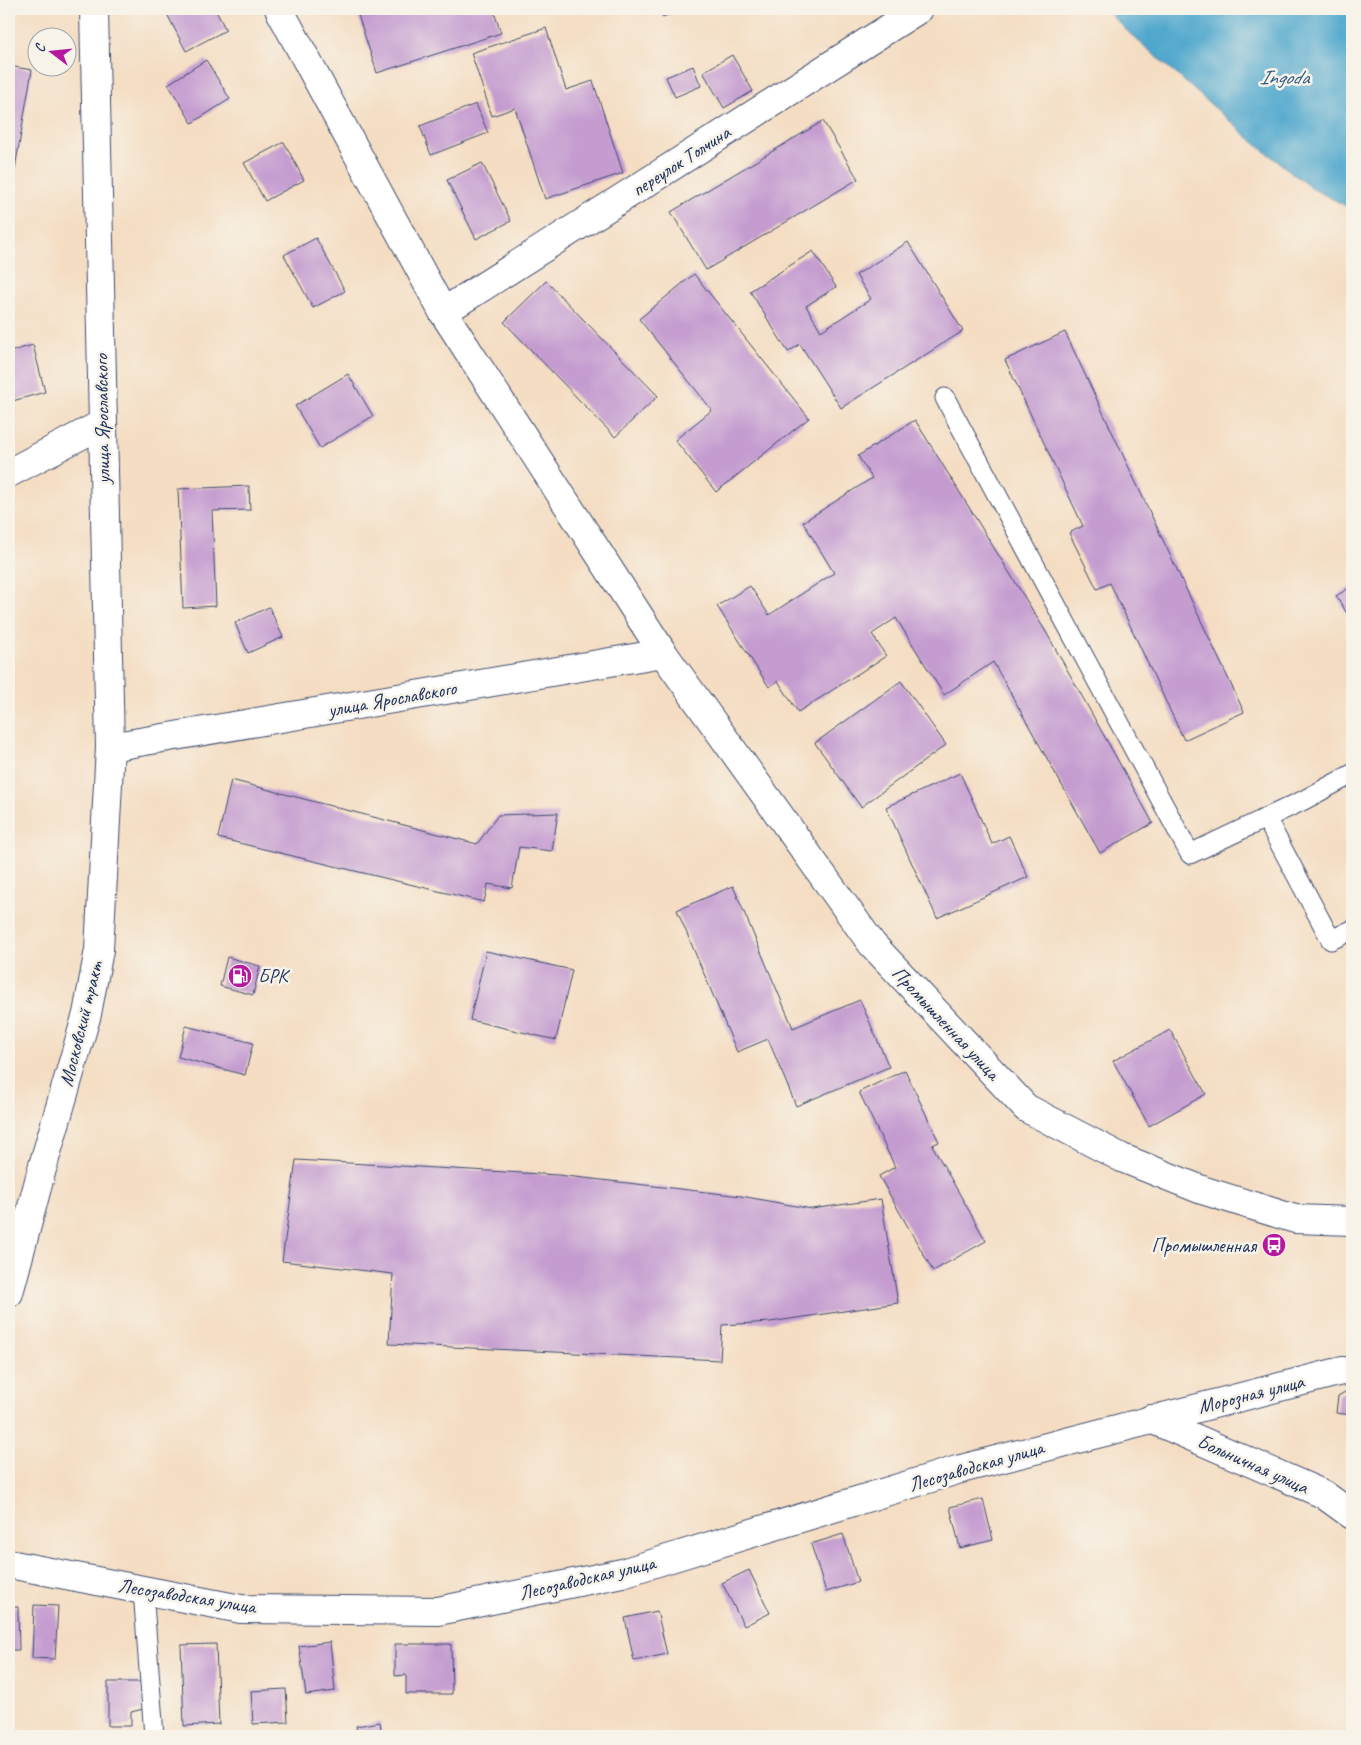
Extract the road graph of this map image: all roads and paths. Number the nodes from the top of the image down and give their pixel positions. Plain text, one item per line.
1 (94, 9) edge
2 (279, 9) edge
3 (919, 9) edge
4 (443, 312) junction
5 (945, 398) dead end
6 (102, 424) junction
7 (9, 473) edge
8 (663, 653) junction
9 (110, 747) junction
10 (1352, 774) edge
11 (1266, 818) junction
12 (1352, 930) edge
13 (1352, 1221) edge
14 (9, 1293) edge
15 (1352, 1372) edge
16 (1151, 1419) junction
17 (1352, 1516) edge
18 (9, 1564) edge
19 (143, 1590) junction
20 (154, 1736) edge

1 - 6 street, улица Ярославского
2 - 4 street
3 - 4 street, переулок Толчина
4 - 8 street
5 - 11 lane
6 - 7 street
6 - 9 street, улица Ярославского
8 - 9 street, улица Ярославского
8 - 13 street, Промышленная улица
9 - 14 street, Московский тракт
10 - 11 lane
11 - 12 lane
15 - 16 street, Морозная улица
16 - 17 street, Больничная улица
16 - 19 street, Лесозаводская улица
18 - 19 street, Лесозаводская улица
19 - 20 lane

